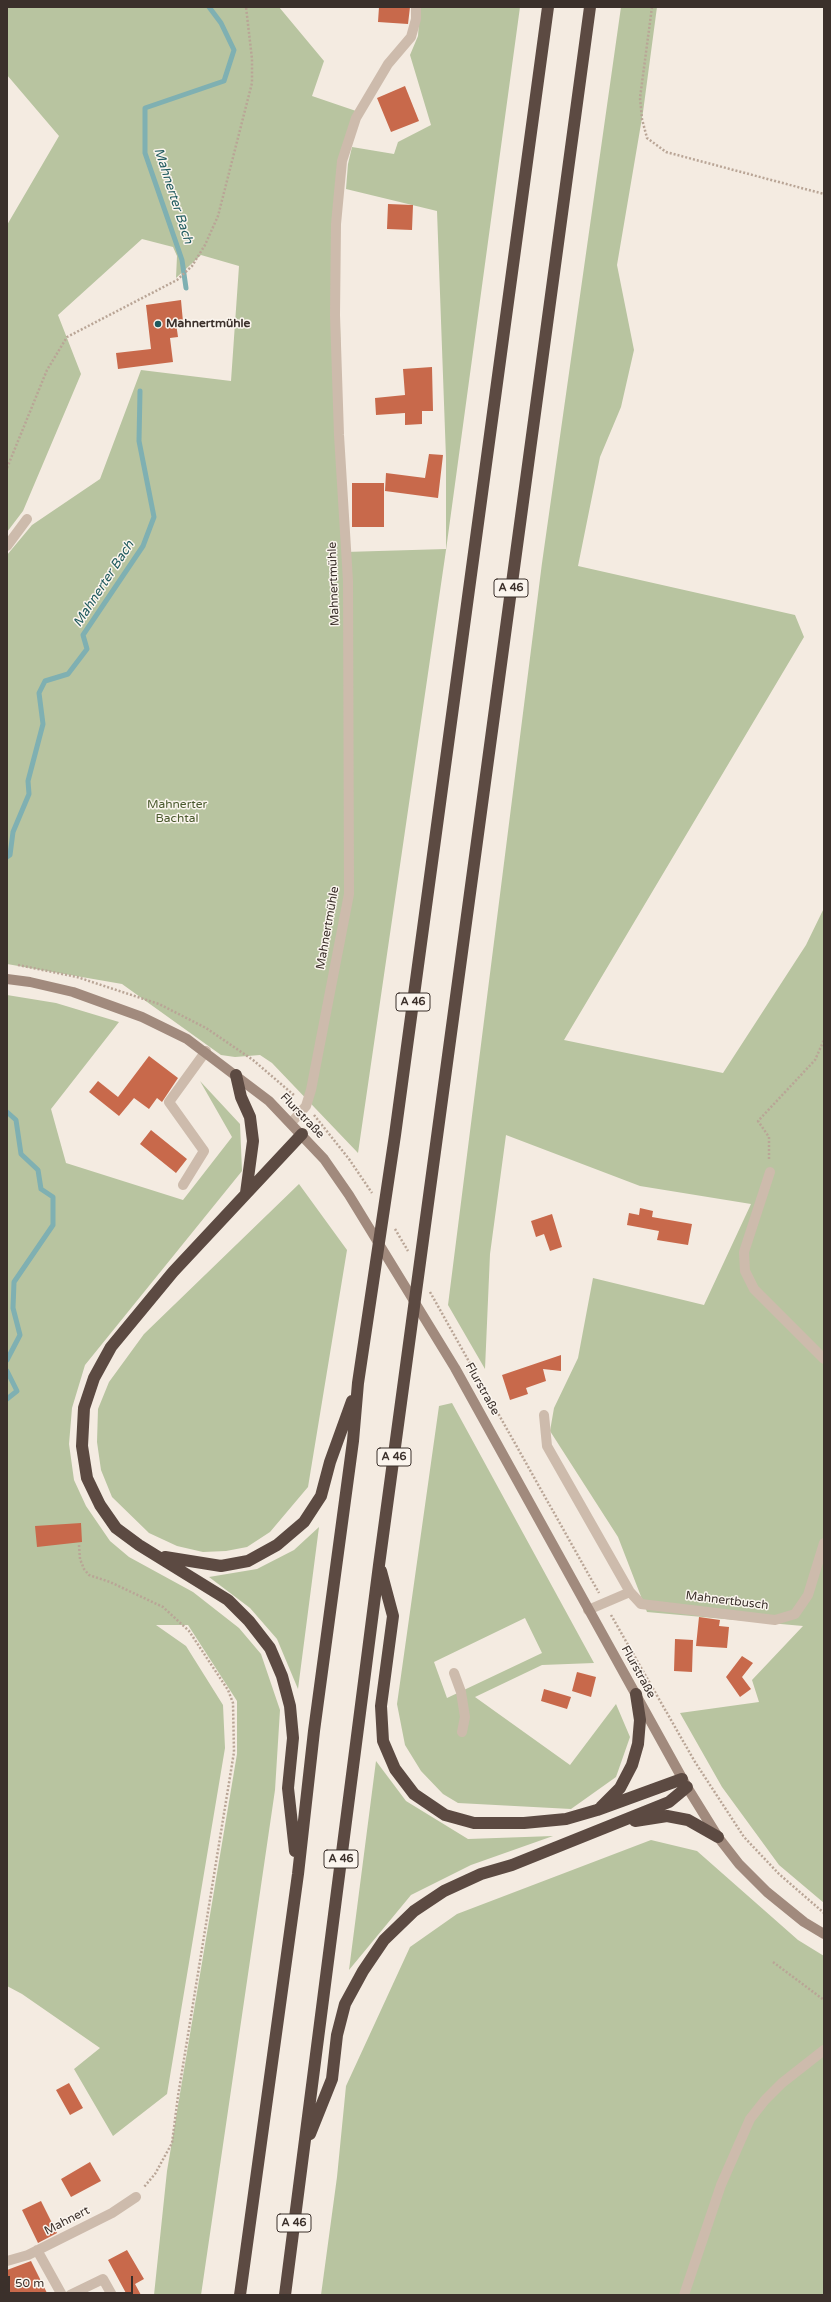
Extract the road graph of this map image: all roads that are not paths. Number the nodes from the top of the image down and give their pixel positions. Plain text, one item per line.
1 (416, 7) edge
2 (548, 7) edge
3 (590, 7) edge
4 (27, 519) dead end
5 (7, 546) edge
6 (7, 979) edge
7 (206, 1051) junction
8 (236, 1075) junction
9 (291, 1122) junction
10 (302, 1134) junction
11 (770, 1172) road end
12 (182, 1185) dead end
13 (246, 1193) junction
14 (824, 1359) edge
15 (358, 1383) junction
16 (544, 1415) dead end
17 (824, 1543) edge
18 (158, 1556) junction
19 (379, 1565) junction
20 (630, 1592) junction
21 (588, 1610) junction
22 (454, 1673) dead end
23 (636, 1694) junction
24 (462, 1732) dead end
25 (684, 1783) junction
26 (597, 1810) junction
27 (618, 1823) junction
28 (718, 1837) junction
29 (298, 1874) junction
30 (824, 1934) edge
31 (824, 2050) edge
32 (304, 2152) junction
33 (136, 2197) road end
34 (37, 2250) junction
35 (7, 2261) edge
36 (62, 2295) edge
37 (70, 2295) edge
38 (112, 2295) edge
39 (240, 2295) edge
40 (285, 2295) edge
41 (684, 2295) edge

1 - 9 lane, Mahnertmühle
2 - 15 highway, A 46
3 - 19 highway, A 46
4 - 5 lane
6 - 7 main road, Flurstraße
7 - 8 main road, Flurstraße
7 - 12 lane
8 - 9 main road, Flurstraße
8 - 13 highway
9 - 10 main road, Flurstraße
10 - 13 highway
10 - 21 main road, Flurstraße
11 - 14 lane
13 - 18 highway
15 - 18 highway
15 - 29 highway, A 46
16 - 20 lane, Mahnertbusch
17 - 20 lane, Mahnertbusch
18 - 29 highway
19 - 26 highway
19 - 32 highway, A 46
20 - 21 lane
21 - 23 main road, Flurstraße
22 - 24 lane
23 - 25 main road, Flurstraße
23 - 26 highway
25 - 26 highway
25 - 27 highway
25 - 28 main road, Flurstraße
27 - 28 highway
27 - 32 highway
28 - 30 main road, Flurstraße
29 - 39 highway, A 46
31 - 41 lane
32 - 40 highway, A 46
33 - 34 lane, Mahnert
34 - 35 lane, Mahnert
34 - 36 lane
37 - 38 lane

